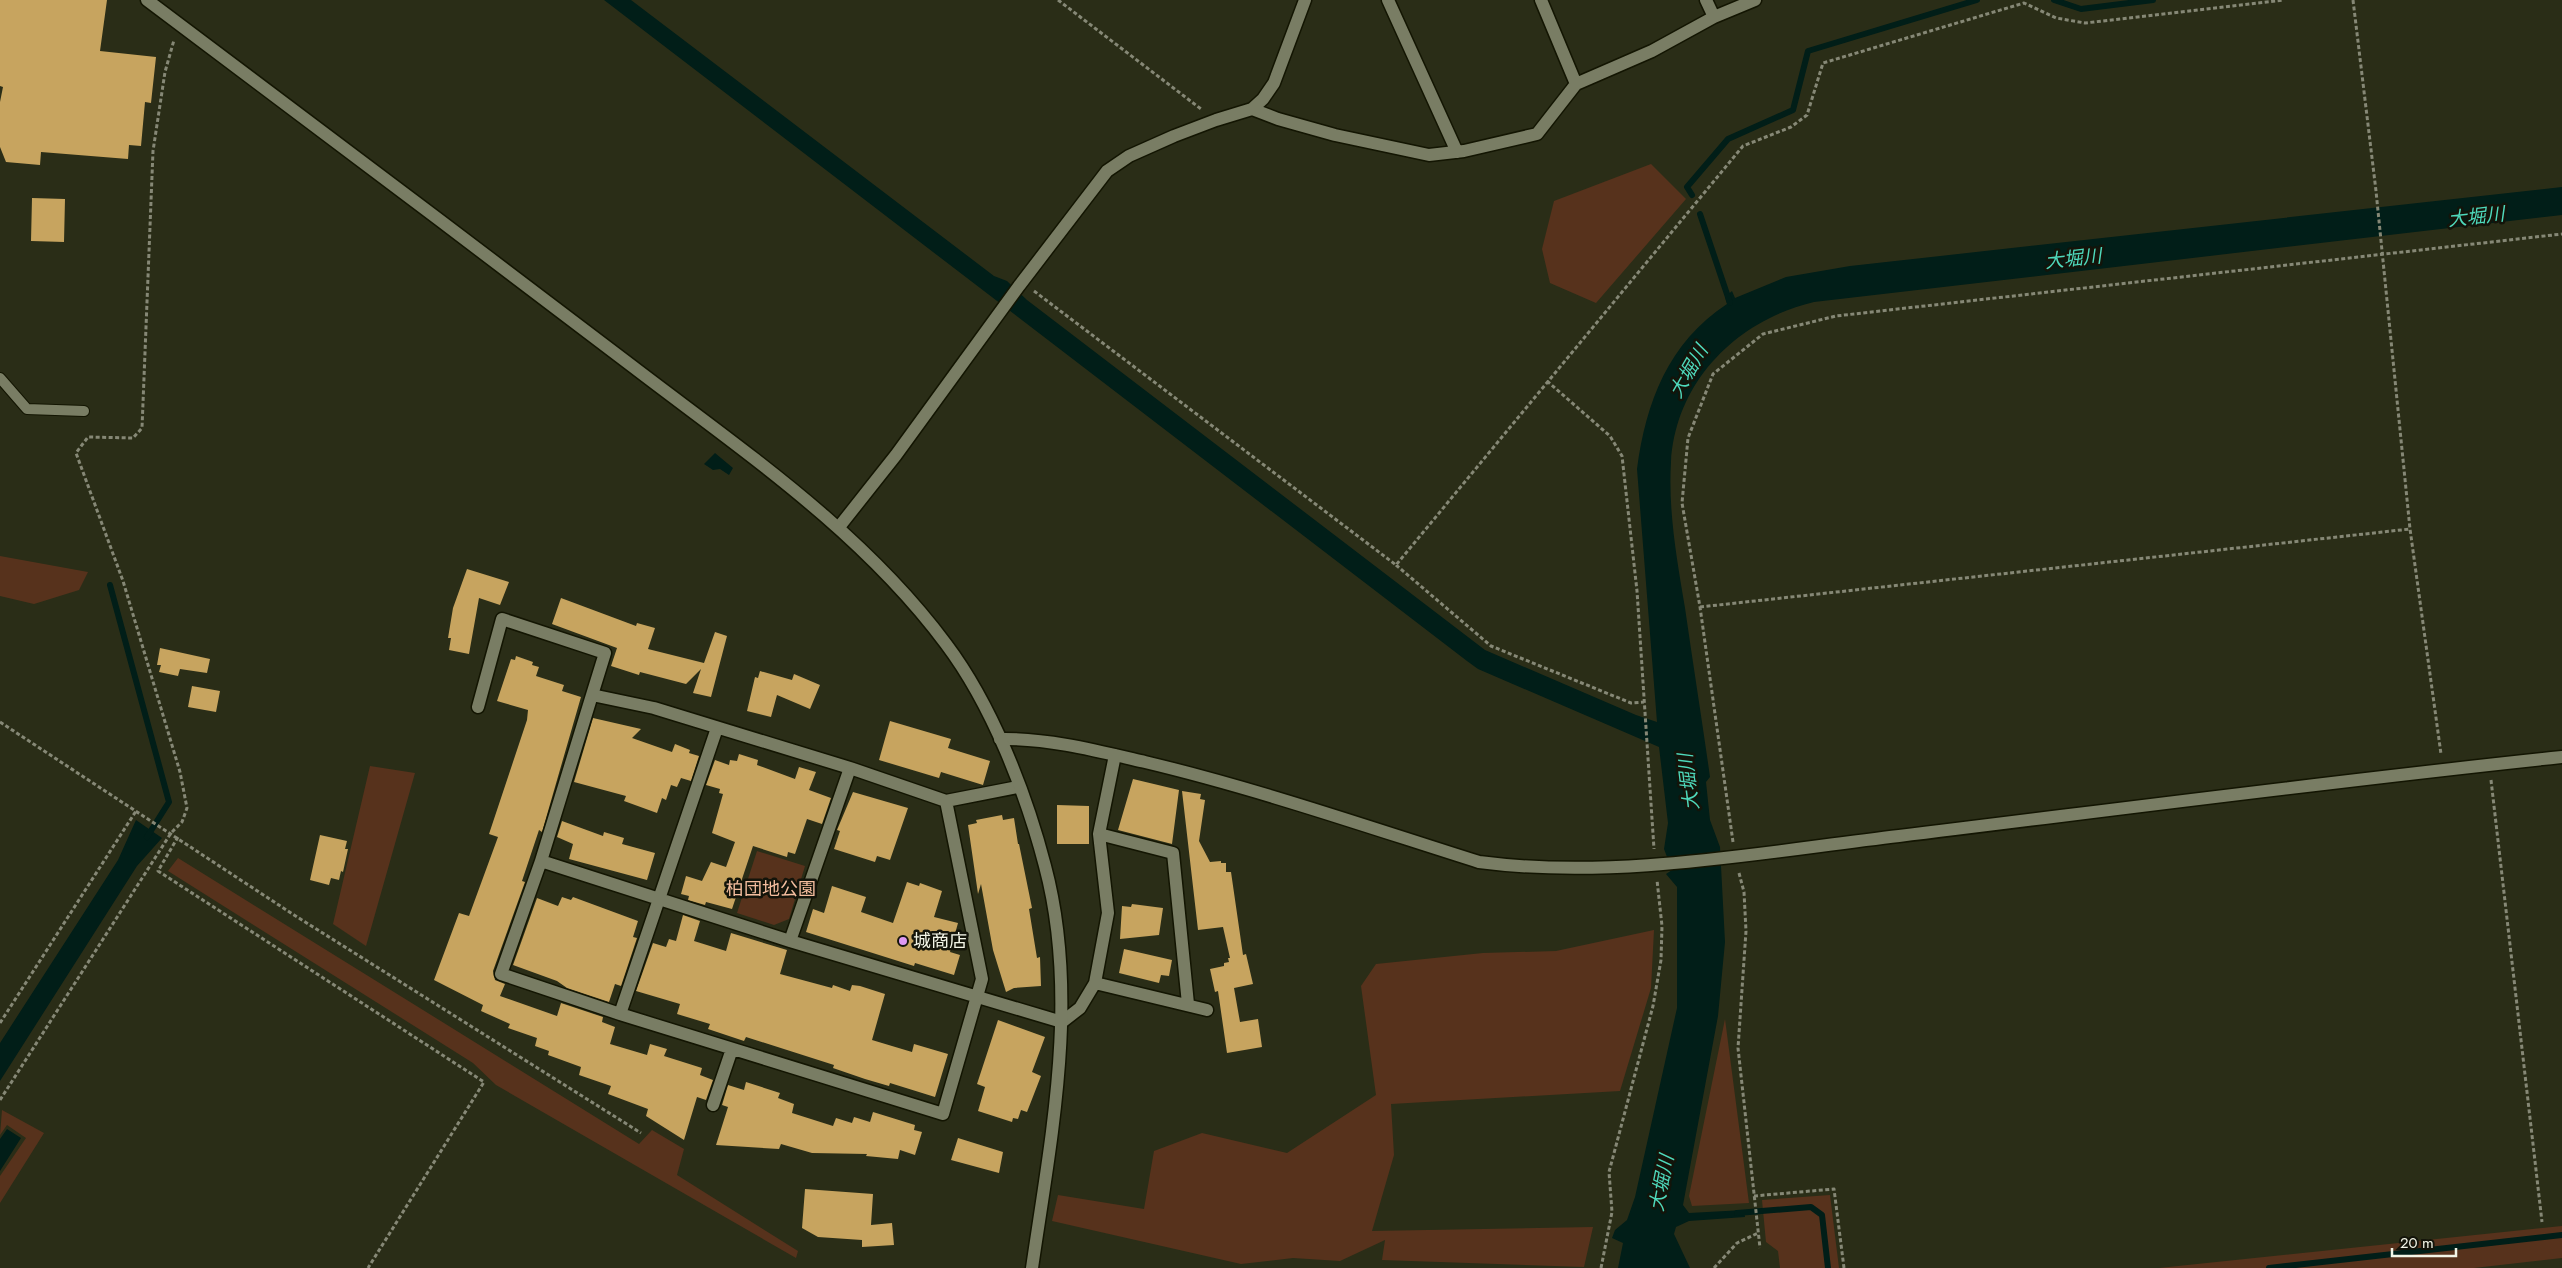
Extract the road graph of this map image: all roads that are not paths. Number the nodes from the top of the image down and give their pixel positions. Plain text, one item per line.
1 (147, 0) edge
2 (1305, 0) edge
3 (1388, 0) edge
4 (1541, 0) edge
5 (1706, 0) edge
6 (1755, 0) edge
7 (1714, 17) junction
8 (1576, 84) junction
9 (1252, 109) junction
10 (1457, 152) junction
11 (0, 378) edge
12 (84, 411) dead end
13 (839, 527) junction
14 (592, 695) junction
15 (478, 707) dead end
16 (717, 728) junction
17 (1000, 739) junction
18 (1115, 755) junction
19 (2562, 757) edge
20 (850, 768) junction
21 (1018, 787) junction
22 (946, 801) junction
23 (1099, 834) junction
24 (541, 861) junction
25 (659, 898) junction
26 (790, 940) junction
27 (1095, 983) junction
28 (977, 996) junction
29 (1188, 1004) junction
30 (1207, 1010) dead end
31 (620, 1014) junction
32 (1062, 1022) junction
33 (732, 1049) junction
34 (713, 1105) dead end
35 (1032, 1268) edge

1 - 13 street
2 - 9 street
3 - 10 street
4 - 8 street
5 - 7 street
6 - 7 street
7 - 8 street
8 - 10 street
9 - 10 street
9 - 13 street
11 - 12 lane
13 - 17 street
14 - 15 street
14 - 16 street
14 - 24 street
16 - 20 street
16 - 25 street
17 - 18 street
17 - 21 street
18 - 19 street
18 - 23 street
20 - 22 street
20 - 26 street
21 - 22 street
21 - 32 street
22 - 28 street
23 - 27 street
23 - 29 street
24 - 25 street
24 - 31 street
25 - 26 street
25 - 31 street
26 - 28 street
27 - 29 street
27 - 32 street
28 - 32 street
28 - 33 street
29 - 30 street
31 - 33 street
32 - 35 street
33 - 34 street

